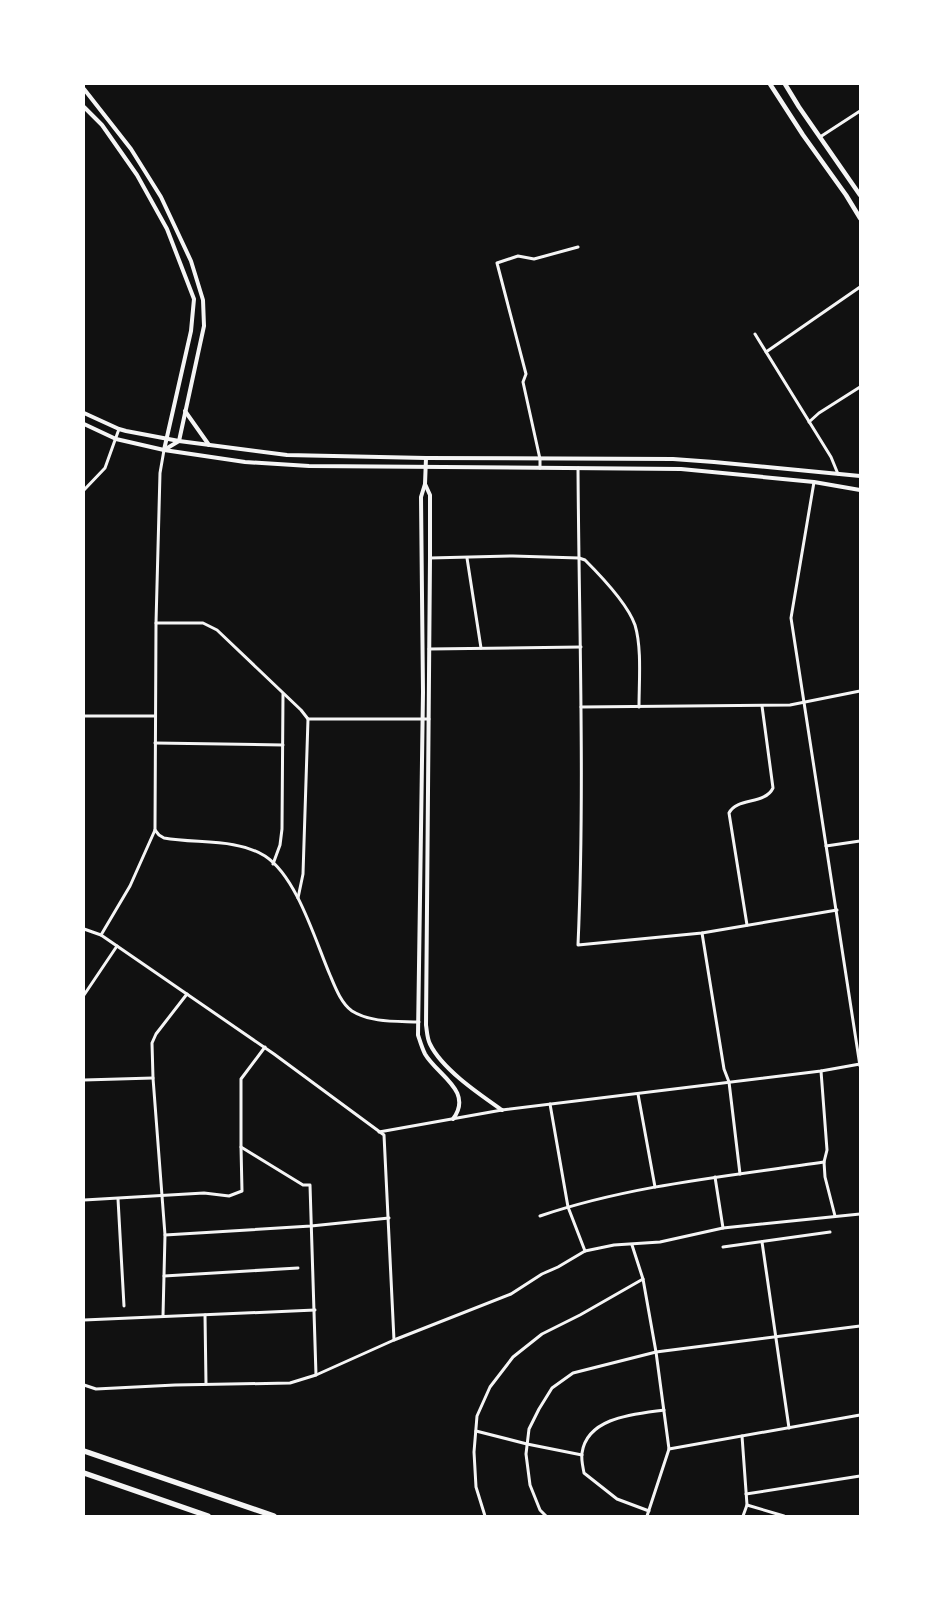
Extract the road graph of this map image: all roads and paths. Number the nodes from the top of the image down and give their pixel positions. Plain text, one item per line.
1 (770, 84) edge
2 (786, 84) edge
3 (84, 89) edge
4 (84, 107) edge
5 (860, 111) edge
6 (820, 137) junction
7 (860, 195) edge
8 (860, 218) edge
9 (578, 247) dead end
10 (860, 287) edge
11 (755, 334) dead end
12 (766, 352) junction
13 (860, 388) edge
14 (185, 411) junction
15 (84, 413) edge
16 (809, 422) junction
17 (84, 424) edge
18 (120, 429) junction
19 (116, 439) junction
20 (166, 439) junction
21 (179, 441) junction
22 (209, 445) junction
23 (164, 450) junction
24 (426, 458) junction
25 (540, 459) junction
26 (425, 468) junction
27 (540, 468) junction
28 (578, 468) junction
29 (838, 474) junction
30 (860, 476) edge
31 (814, 482) junction
32 (425, 484) junction
33 (84, 490) edge
34 (860, 490) edge
35 (430, 558) junction
36 (467, 558) junction
37 (579, 558) junction
38 (156, 623) junction
39 (581, 647) junction
40 (481, 648) junction
41 (429, 649) junction
42 (860, 691) edge
43 (283, 694) junction
44 (804, 701) junction
45 (762, 706) junction
46 (581, 707) junction
47 (639, 707) junction
48 (84, 716) edge
49 (155, 716) junction
50 (308, 719) junction
51 (422, 719) junction
52 (429, 719) junction
53 (155, 743) junction
54 (282, 745) junction
55 (155, 830) junction
56 (860, 840) edge
57 (826, 846) junction
58 (273, 864) junction
59 (298, 898) junction
60 (836, 910) junction
61 (747, 925) junction
62 (84, 929) edge
63 (702, 933) junction
64 (101, 935) junction
65 (117, 946) junction
66 (187, 994) junction
67 (84, 995) edge
68 (419, 1022) junction
69 (264, 1047) junction
70 (860, 1064) edge
71 (821, 1071) junction
72 (152, 1078) junction
73 (84, 1080) edge
74 (729, 1082) junction
75 (638, 1094) junction
76 (550, 1104) junction
77 (502, 1110) junction
78 (453, 1119) junction
79 (380, 1132) junction
80 (241, 1147) junction
81 (824, 1162) junction
82 (740, 1174) junction
83 (715, 1177) junction
84 (655, 1187) junction
85 (161, 1194) junction
86 (118, 1199) junction
87 (84, 1200) edge
88 (568, 1207) junction
89 (860, 1214) edge
90 (540, 1216) dead end
91 (835, 1216) junction
92 (389, 1218) junction
93 (311, 1226) junction
94 (723, 1228) junction
95 (830, 1232) dead end
96 (165, 1235) junction
97 (762, 1242) junction
98 (632, 1245) junction
99 (722, 1247) dead end
100 (585, 1251) junction
101 (298, 1268) dead end
102 (164, 1276) junction
103 (643, 1279) junction
104 (124, 1306) dead end
105 (315, 1310) junction
106 (205, 1315) junction
107 (163, 1316) junction
108 (84, 1320) edge
109 (860, 1326) edge
110 (777, 1336) junction
111 (394, 1340) junction
112 (656, 1352) junction
113 (316, 1375) junction
114 (206, 1384) junction
115 (84, 1385) edge
116 (664, 1410) junction
117 (860, 1415) edge
118 (789, 1428) junction
119 (476, 1431) junction
120 (742, 1436) junction
121 (527, 1444) junction
122 (669, 1449) junction
123 (84, 1451) edge
124 (582, 1454) junction
125 (84, 1473) edge
126 (860, 1476) edge
127 (746, 1494) junction
128 (747, 1505) junction
129 (649, 1511) junction
130 (208, 1516) edge
131 (274, 1516) edge
132 (485, 1516) edge
133 (546, 1516) edge
134 (648, 1516) edge
135 (743, 1516) edge
136 (784, 1516) edge

1 - 8 main road
2 - 6 main road
3 - 14 street
4 - 20 street
5 - 6 street
6 - 7 main road
9 - 25 street
10 - 12 street
11 - 12 street
12 - 16 street
13 - 16 street
14 - 21 street
14 - 22 street
15 - 18 street
16 - 29 street
17 - 19 street
18 - 19 street
18 - 20 street
19 - 23 street
19 - 33 street
20 - 21 street
20 - 23 street
21 - 22 street
21 - 23 street
22 - 24 street
23 - 26 street
23 - 38 street
24 - 25 street
24 - 26 street
25 - 27 street
25 - 29 street
26 - 27 street
26 - 32 street
27 - 28 street
28 - 31 street
28 - 37 street
29 - 30 street
31 - 34 street
31 - 44 street
32 - 35 street
32 - 51 street
35 - 36 street
35 - 41 street
36 - 37 street
36 - 40 street
37 - 39 street
37 - 47 street
38 - 43 street
38 - 49 street
39 - 40 street
39 - 46 street
40 - 41 street
41 - 52 street
42 - 44 street
43 - 50 street
43 - 54 street
44 - 45 street
44 - 57 street
45 - 47 street
45 - 61 street
46 - 47 street
46 - 63 street
48 - 49 street
49 - 53 street
50 - 51 street
50 - 59 street
51 - 52 street
51 - 68 street
52 - 77 street
53 - 54 street
53 - 55 street
54 - 58 street
55 - 58 street
55 - 64 street
56 - 57 street
57 - 60 street
58 - 59 street
59 - 68 street
60 - 61 street
60 - 70 street
61 - 63 street
62 - 64 street
63 - 74 street
64 - 65 street
65 - 66 street
65 - 67 street
66 - 69 street
66 - 72 street
68 - 78 street
69 - 79 street
69 - 80 street
70 - 71 street
71 - 74 street
71 - 81 street
72 - 73 street
72 - 85 street
74 - 75 street
74 - 82 street
75 - 76 street
75 - 84 street
76 - 77 street
76 - 88 street
77 - 78 street
78 - 79 street
79 - 92 street
80 - 85 street
80 - 93 street
81 - 82 street
81 - 91 street
82 - 83 street
83 - 84 street
83 - 94 street
84 - 88 street
85 - 86 street
85 - 96 street
86 - 87 street
86 - 104 street
88 - 90 street
88 - 100 street
89 - 91 street
91 - 94 street
92 - 93 street
92 - 111 street
93 - 96 street
93 - 105 street
94 - 98 street
95 - 97 street
96 - 102 street
97 - 99 street
97 - 110 street
98 - 100 street
98 - 103 street
100 - 111 street
101 - 102 street
102 - 107 street
103 - 112 street
103 - 119 street
105 - 106 street
105 - 113 street
106 - 107 street
106 - 114 street
107 - 108 street
109 - 110 street
110 - 112 street
110 - 118 street
111 - 113 street
112 - 116 street
112 - 121 street
113 - 114 street
114 - 115 street
116 - 122 street
116 - 124 street
117 - 118 street
118 - 120 street
119 - 121 street
119 - 132 street
120 - 122 street
120 - 127 street
121 - 124 street
121 - 133 street
122 - 129 street
123 - 131 highway
124 - 129 street
125 - 130 highway
126 - 127 street
127 - 128 street
128 - 135 street
128 - 136 street
129 - 134 street

